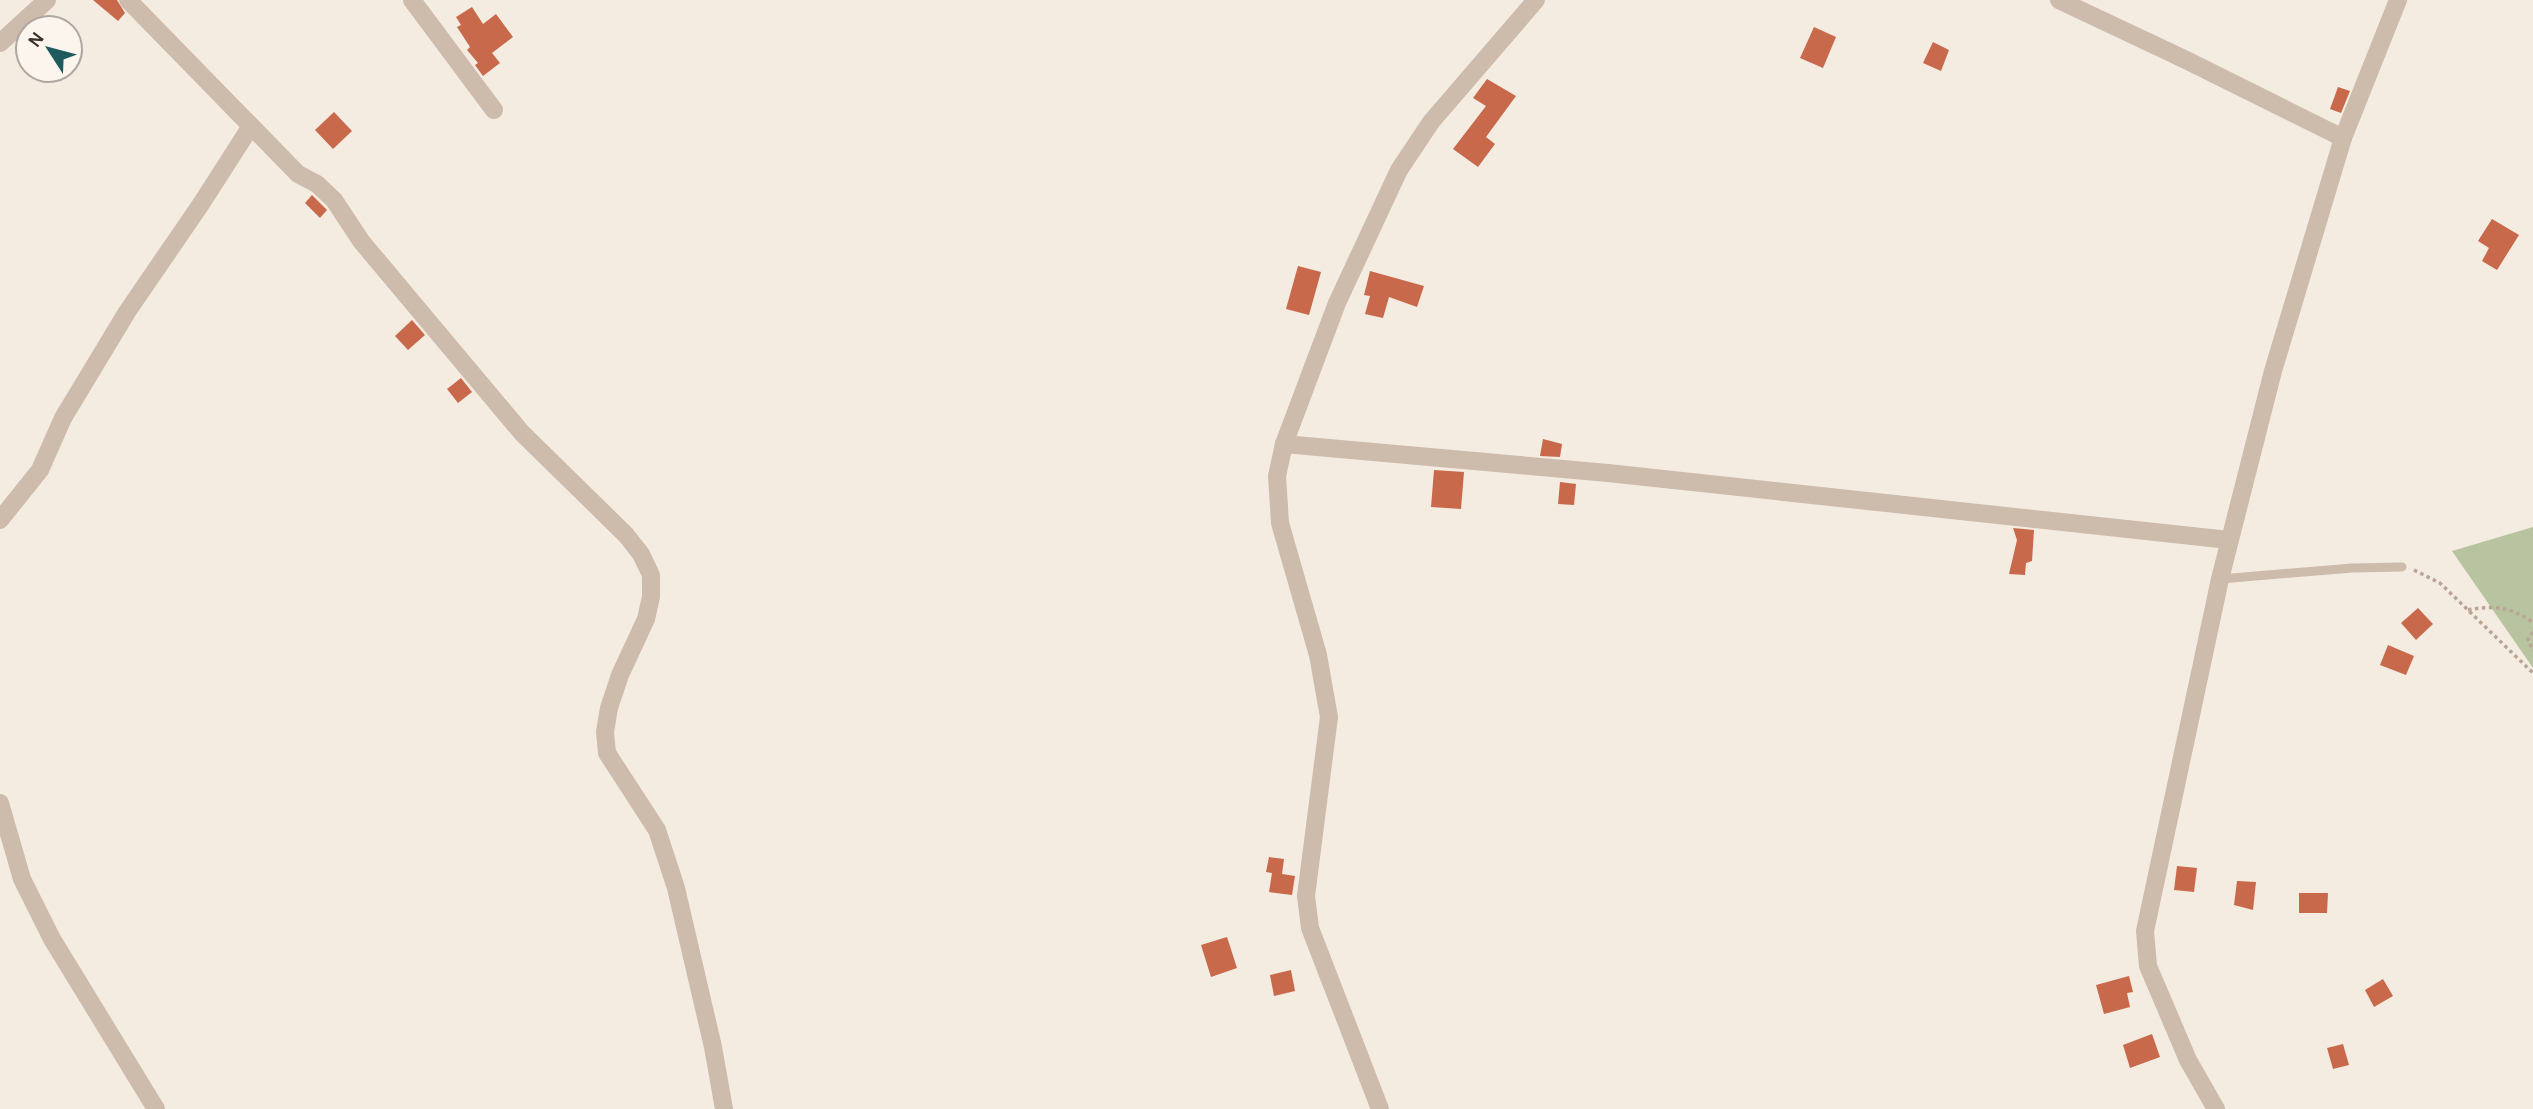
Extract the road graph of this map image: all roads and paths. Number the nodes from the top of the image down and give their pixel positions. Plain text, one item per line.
1 (47, 0) edge
2 (128, 0) edge
3 (411, 0) edge
4 (1536, 0) edge
5 (2059, 0) edge
6 (2398, 0) edge
7 (0, 43) edge
8 (494, 110) dead end
9 (251, 126) junction
10 (2343, 138) junction
11 (1284, 444) junction
12 (0, 520) edge
13 (2230, 540) junction
14 (2402, 567) joint
15 (2220, 579) junction
16 (2468, 610) junction
17 (2533, 623) edge
18 (2533, 632) edge
19 (2533, 651) edge
20 (2533, 673) edge
21 (0, 803) edge
22 (156, 1109) edge
23 (724, 1109) edge
24 (1380, 1109) edge
25 (2216, 1109) edge

1 - 7 street
2 - 9 street
3 - 8 street
4 - 11 street
5 - 10 street
6 - 10 street
9 - 12 street
9 - 23 street
10 - 13 street
11 - 13 street
11 - 24 street
13 - 15 street
14 - 15 lane
14 - 16 path
15 - 25 street
16 - 17 path
16 - 20 path
18 - 19 path
21 - 22 street

